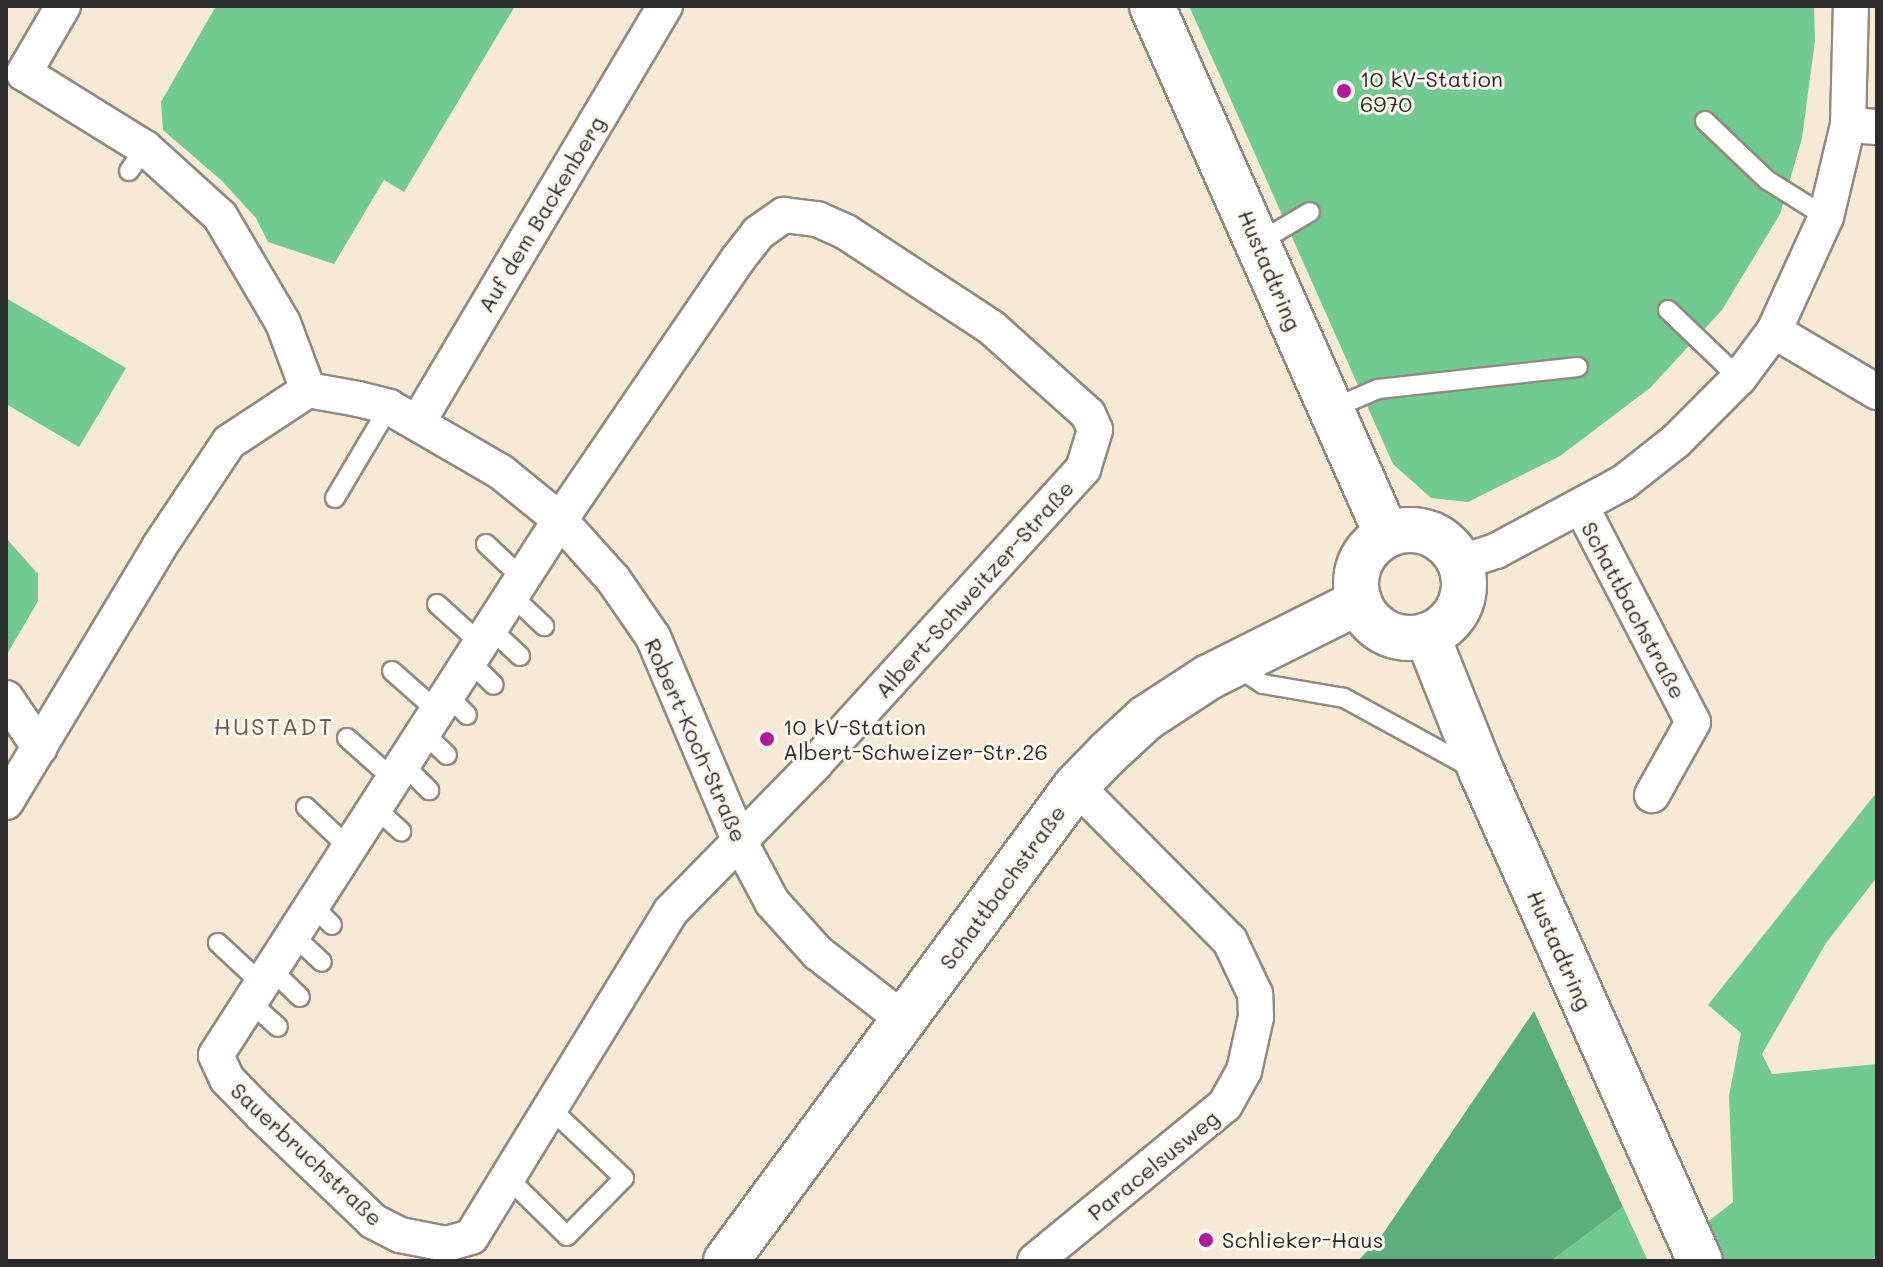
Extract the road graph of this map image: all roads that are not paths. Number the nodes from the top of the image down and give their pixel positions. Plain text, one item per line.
1 (63, 6) edge
2 (665, 6) edge
3 (1152, 6) edge
4 (1851, 6) edge
5 (15, 67) edge
6 (1705, 121) dead end
7 (1862, 126) edge
8 (1310, 212) dead end
9 (1826, 217) junction
10 (1259, 242) junction
11 (1668, 310) dead end
12 (1774, 331) junction
13 (1578, 367) dead end
14 (1739, 378) junction
15 (308, 390) junction
16 (1877, 392) edge
17 (1329, 410) junction
18 (403, 415) junction
19 (335, 498) dead end
20 (1582, 508) junction
21 (560, 520) junction
22 (1387, 535) junction
23 (486, 544) dead end
24 (1459, 563) junction
25 (516, 585) junction
26 (1359, 602) junction
27 (437, 604) dead end
28 (544, 626) dead end
29 (1427, 635) junction
30 (478, 642) junction
31 (520, 656) dead end
32 (1233, 664) junction
33 (392, 671) dead end
34 (494, 685) dead end
35 (6, 698) edge
36 (442, 712) junction
37 (347, 738) dead end
38 (40, 748) junction
39 (447, 755) dead end
40 (396, 770) junction
41 (1482, 773) junction
42 (1076, 786) junction
43 (429, 790) dead end
44 (1652, 795) dead end
45 (6, 802) edge
46 (373, 806) junction
47 (306, 807) dead end
48 (401, 831) dead end
49 (740, 842) junction
50 (345, 865) junction
51 (291, 933) junction
52 (218, 943) dead end
53 (322, 962) dead end
54 (259, 983) junction
55 (300, 997) dead end
56 (904, 1020) junction
57 (278, 1027) dead end
58 (549, 1107) junction
59 (507, 1177) junction
60 (726, 1261) edge
61 (1035, 1261) edge
62 (1700, 1261) edge

1 - 5 street
2 - 18 street, Auf dem Backenberg
3 - 10 street, Hustadtring
4 - 7 street, Schattbachstraße
5 - 15 street
6 - 9 lane
7 - 9 street, Schattbachstraße
8 - 10 lane
9 - 12 street, Schattbachstraße
10 - 17 street, Hustadtring
11 - 14 lane
12 - 14 street, Schattbachstraße
12 - 16 street
13 - 17 lane
14 - 20 street, Schattbachstraße
15 - 18 street, Robert-Koch-Straße
15 - 38 street
17 - 22 street, Hustadtring
18 - 19 lane
18 - 21 street, Robert-Koch-Straße
20 - 24 street, Schattbachstraße
20 - 44 street, Schattbachstraße
21 - 25 street, Sauerbruchstraße
21 - 49 street, Robert-Koch-Straße
21 - 49 street, Albert-Schweitzer-Straße
22 - 24 street
22 - 26 street
23 - 25 lane
24 - 29 street
25 - 28 lane
25 - 30 street, Sauerbruchstraße
26 - 29 street
26 - 32 street, Schattbachstraße
27 - 30 lane
29 - 41 street, Hustadtring
30 - 31 lane
30 - 34 lane
30 - 36 street, Sauerbruchstraße
32 - 41 lane
32 - 42 street, Schattbachstraße
33 - 36 lane
35 - 38 street
36 - 39 lane
36 - 40 street, Sauerbruchstraße
37 - 40 lane
38 - 45 street
40 - 43 lane
40 - 46 street, Sauerbruchstraße
41 - 62 street, Hustadtring
42 - 56 street, Schattbachstraße
42 - 61 street, Paracelsusweg
46 - 48 lane
46 - 50 street, Sauerbruchstraße
47 - 50 lane
49 - 56 street, Robert-Koch-Straße
49 - 58 street, Sauerbruchstraße
50 - 51 street, Sauerbruchstraße
51 - 53 lane
51 - 54 street, Sauerbruchstraße
52 - 54 lane
54 - 55 lane
54 - 57 lane
54 - 59 street, Sauerbruchstraße
56 - 60 street, Schattbachstraße
58 - 59 street, Sauerbruchstraße
58 - 59 lane

